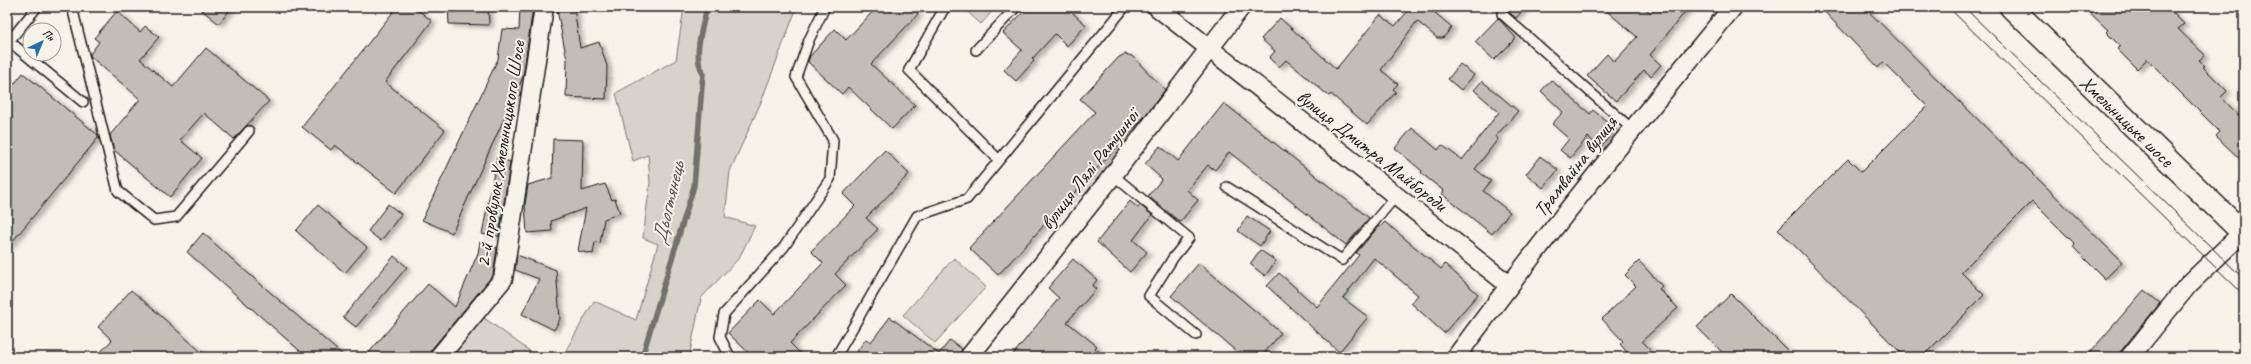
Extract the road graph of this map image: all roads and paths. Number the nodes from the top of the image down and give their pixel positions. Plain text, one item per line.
1 (36, 7) edge
2 (72, 7) edge
3 (544, 7) edge
4 (825, 7) edge
5 (945, 7) edge
6 (1016, 7) edge
7 (1125, 7) edge
8 (1157, 7) edge
9 (1241, 7) edge
10 (1733, 7) edge
11 (2011, 7) edge
12 (1502, 14) dead end
13 (8, 43) edge
14 (1208, 49) junction
15 (976, 50) dead end
16 (83, 102) dead end
17 (1632, 129) junction
18 (249, 131) dead end
19 (999, 160) junction
20 (1113, 175) junction
21 (1227, 187) dead end
22 (1396, 196) junction
23 (2243, 234) edge
24 (1509, 285) junction
25 (1196, 335) dead end
26 (439, 357) edge
27 (730, 357) edge
28 (840, 357) edge
29 (969, 357) edge
30 (1456, 357) edge
31 (2130, 357) edge

1 - 13 lane
2 - 18 lane
3 - 26 street, 2-й провулок Хмельницького Шосе
4 - 27 lane
5 - 19 lane
6 - 15 lane
7 - 19 lane
8 - 14 street, вулиця Дмитра Майбороди
9 - 14 street, вулиця Лялі Ратушної
10 - 17 street, Трамвайна вулиця
11 - 23 main road, Хмельницьке шосе
12 - 17 lane
13 - 16 lane
14 - 20 street, вулиця Лялі Ратушної
14 - 22 street, вулиця Дмитра Майбороди
17 - 24 street, Трамвайна вулиця
19 - 28 lane
20 - 25 lane
20 - 29 street, вулиця Лялі Ратушної
21 - 22 lane
22 - 24 street, вулиця Дмитра Майбороди
23 - 31 street
24 - 30 street, Трамвайна вулиця

